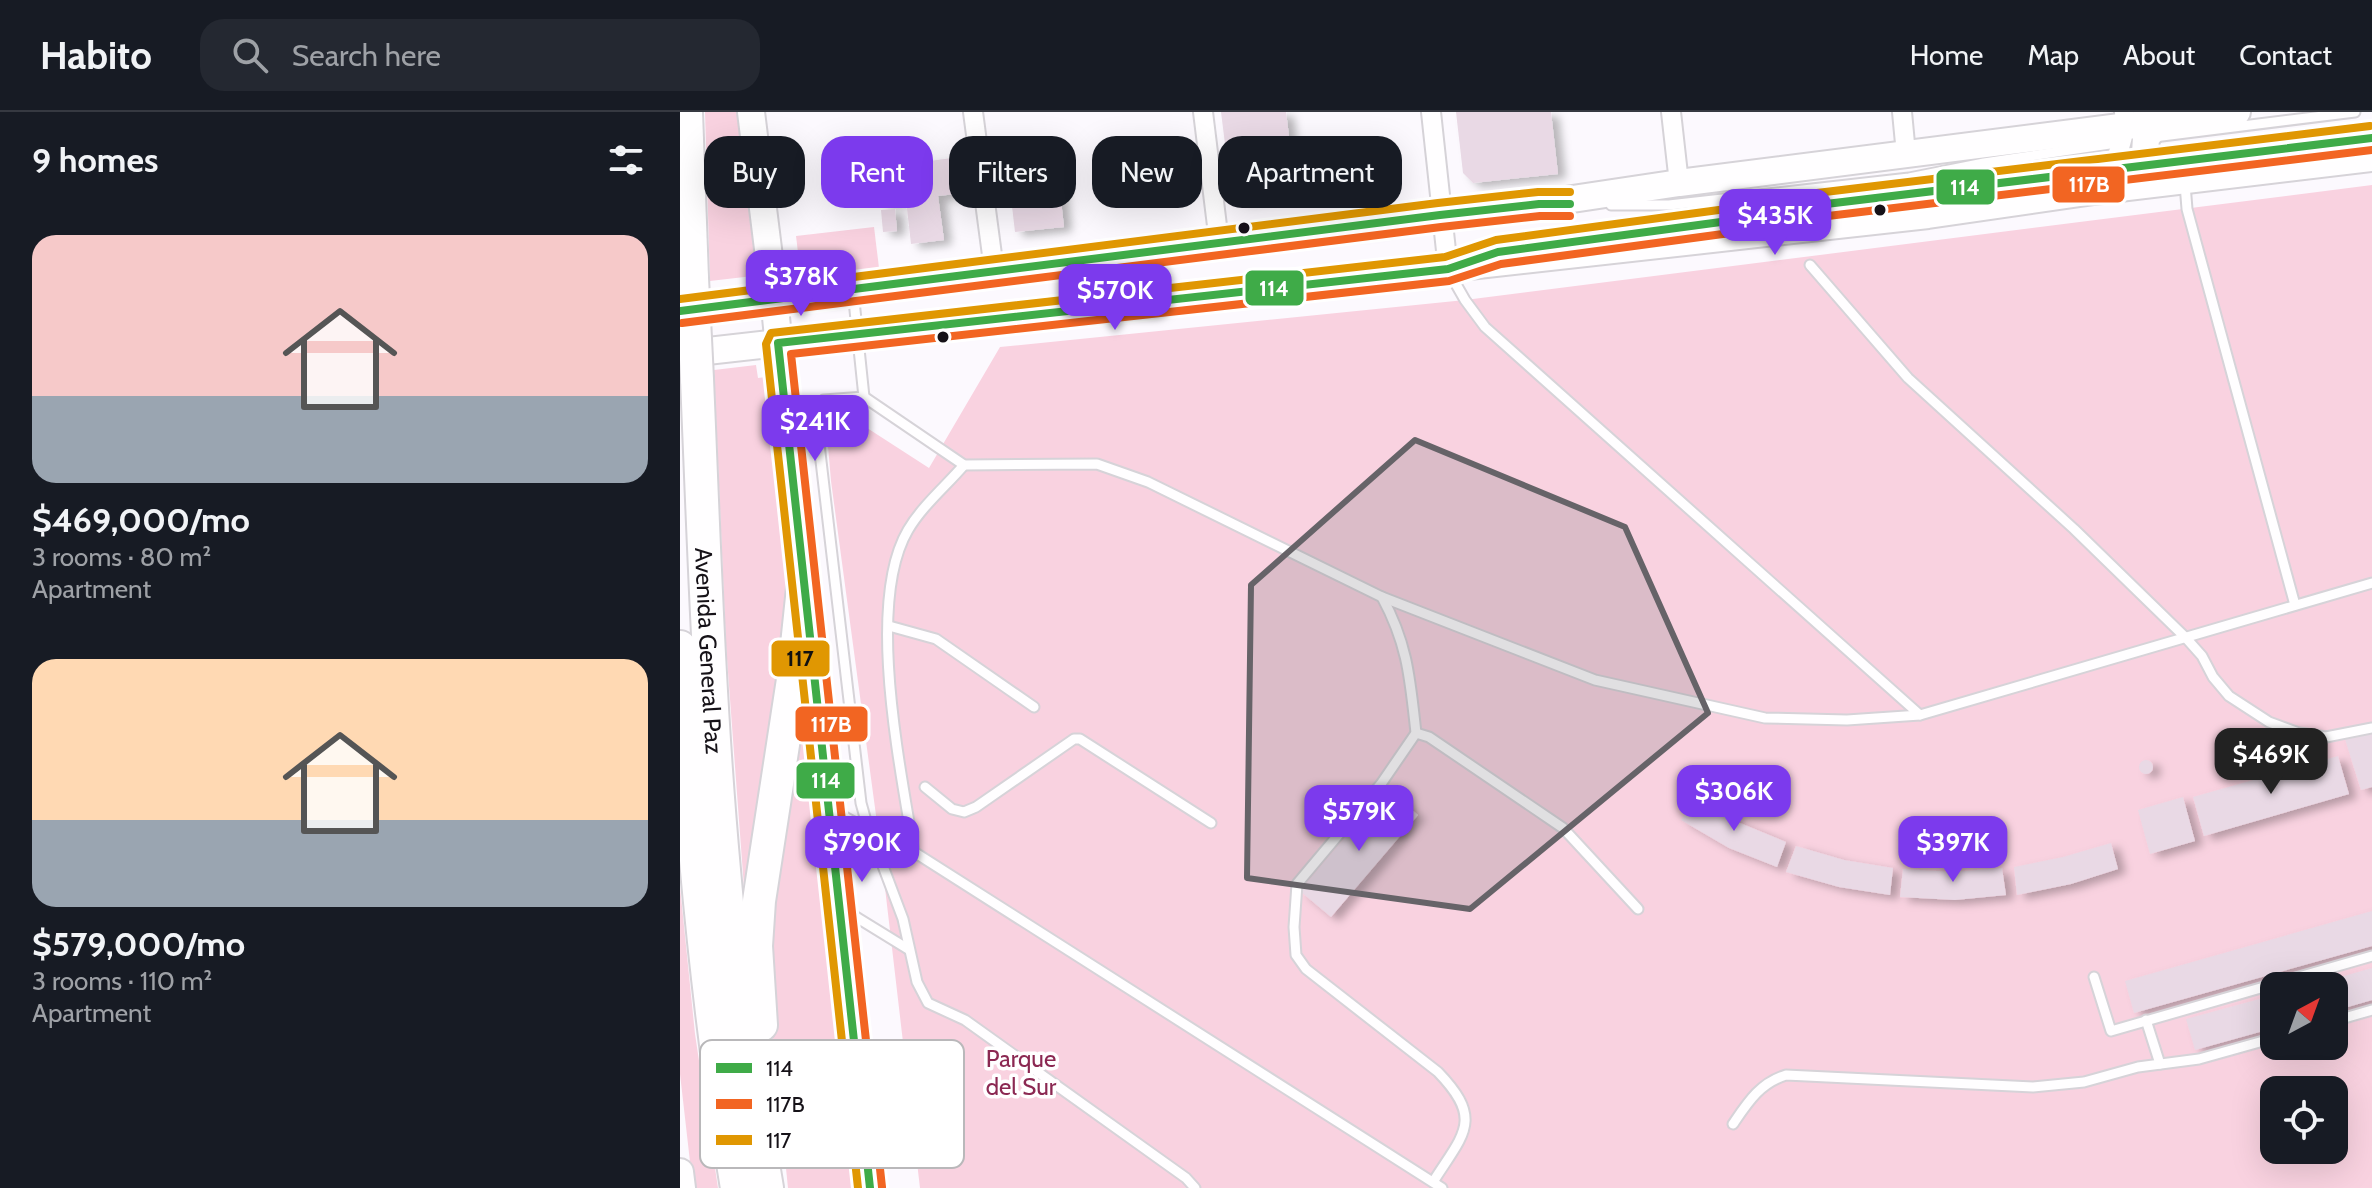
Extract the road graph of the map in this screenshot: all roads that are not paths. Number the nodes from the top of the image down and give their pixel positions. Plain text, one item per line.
1 (686, 112) edge
2 (751, 112) edge
3 (973, 112) edge
4 (1203, 112) edge
5 (1431, 112) edge
6 (1671, 112) edge
7 (1902, 112) edge
8 (2237, 112) edge
9 (2355, 112) edge
10 (2135, 129) edge
11 (2372, 138) edge
12 (1906, 154) junction
13 (2372, 158) edge
14 (2155, 166) junction
15 (2102, 181) junction
16 (2181, 181) junction
17 (1679, 183) junction
18 (1539, 204) junction
19 (1440, 215) junction
20 (1219, 242) junction
21 (1810, 265) dead end
22 (1448, 269) junction
23 (994, 270) junction
24 (852, 288) junction
25 (774, 297) junction
26 (680, 311) edge
27 (857, 335) junction
28 (778, 343) junction
29 (688, 367) edge
30 (864, 397) junction
31 (817, 425) junction
32 (787, 427) junction
33 (964, 465) junction
34 (2372, 583) edge
35 (803, 588) junction
36 (1382, 597) junction
37 (2295, 605) junction
38 (889, 626) junction
39 (2186, 638) junction
40 (680, 647) edge
41 (1034, 707) dead end
42 (1920, 715) junction
43 (2372, 728) edge
44 (1416, 733) junction
45 (925, 787) dead end
46 (828, 799) junction
47 (1211, 823) dead end
48 (867, 826) junction
49 (914, 852) junction
50 (839, 908) junction
51 (1638, 909) dead end
52 (908, 949) junction
53 (2372, 956) edge
54 (2094, 977) dead end
55 (2372, 1010) edge
56 (2348, 1017) edge
57 (2146, 1020) junction
58 (715, 1040) edge
59 (744, 1040) edge
60 (761, 1040) edge
61 (854, 1040) edge
62 (2260, 1042) edge
63 (2160, 1064) junction
64 (1733, 1124) dead end
65 (734, 1168) edge
66 (765, 1168) edge
67 (767, 1168) edge
68 (868, 1168) edge
69 (680, 1172) edge
70 (1437, 1185) edge
71 (682, 1188) edge
72 (737, 1188) edge
73 (768, 1188) edge
74 (870, 1188) edge
75 (1195, 1188) edge

1 - 29 highway, Avenida General Paz, bridge
2 - 25 main road
3 - 23 street
4 - 20 street
5 - 19 street
6 - 17 street
7 - 12 street
8 - 10 main road
9 - 10 lane
10 - 12 main road
10 - 14 main road
10 - 15 street
10 - 18 lane
11 - 14 lane
12 - 17 main road
13 - 16 main road
14 - 15 lane
14 - 16 main road
15 - 16 main road
15 - 22 main road
16 - 37 lane
17 - 18 main road
18 - 19 main road
19 - 20 main road
19 - 22 street
20 - 23 main road
21 - 39 lane
22 - 27 main road
22 - 42 lane
23 - 24 main road
24 - 25 main road
24 - 27 lane
25 - 26 main road
25 - 28 main road
27 - 28 main road
27 - 30 lane
28 - 29 main road
28 - 32 main road
29 - 59 highway, Avenida General Paz
30 - 31 lane
30 - 33 lane
31 - 32 lane
31 - 48 lane
32 - 35 main road
33 - 36 lane
33 - 38 lane
34 - 37 lane
35 - 46 main road
35 - 60 highway
36 - 42 lane
36 - 44 lane
37 - 39 lane
38 - 41 lane
38 - 49 lane
39 - 42 lane
39 - 43 lane
40 - 58 highway, Avenida General Paz
44 - 51 lane
44 - 70 lane
45 - 47 lane
46 - 48 lane
46 - 50 main road
48 - 49 lane
48 - 52 lane
49 - 70 lane
50 - 52 lane
50 - 61 main road
52 - 75 lane
53 - 57 lane
54 - 57 lane
55 - 56 lane
57 - 63 lane
62 - 63 lane
63 - 64 lane
65 - 72 highway, Avenida General Paz
66 - 73 highway, Avenida General Paz
67 - 73 highway
68 - 74 main road
69 - 71 main road

